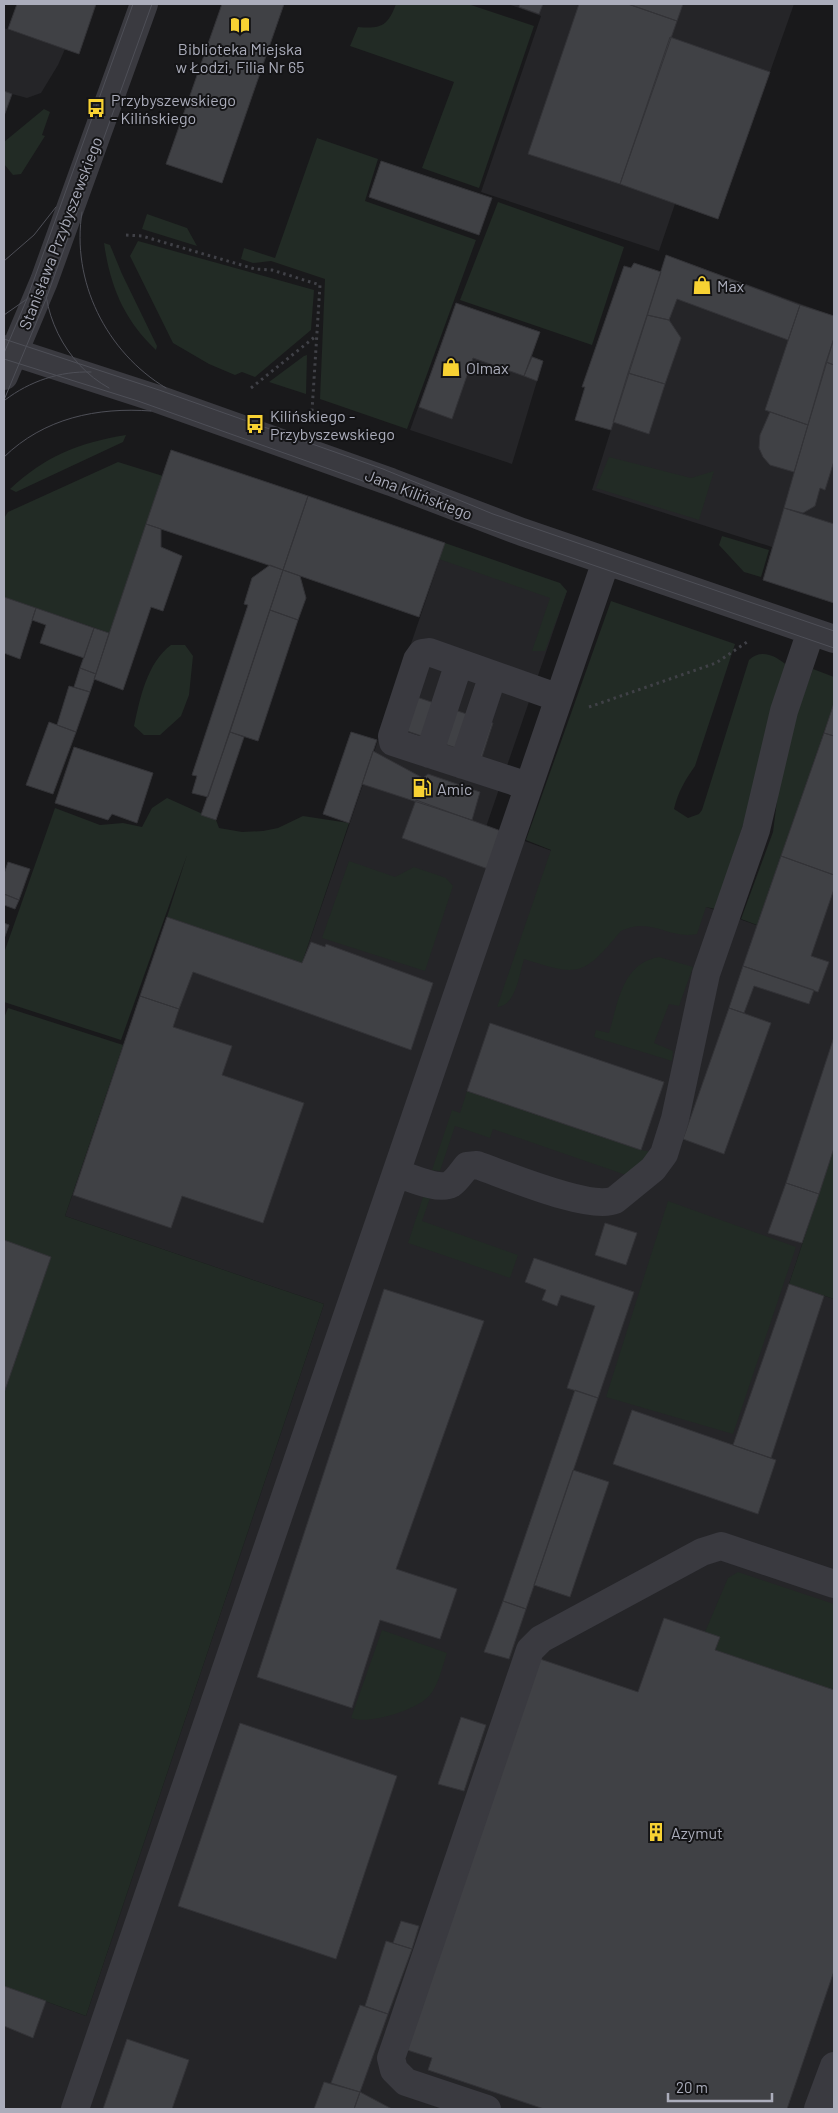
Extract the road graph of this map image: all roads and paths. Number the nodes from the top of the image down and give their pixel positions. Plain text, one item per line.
1 (144, 4) edge
2 (126, 235) dead end
3 (316, 336) junction
4 (7, 359) edge
5 (250, 388) dead end
6 (312, 410) dead end
7 (606, 561) junction
8 (823, 635) edge
9 (749, 641) dead end
10 (459, 663) junction
11 (493, 675) junction
12 (559, 698) junction
13 (546, 735) junction
14 (429, 754) junction
15 (463, 765) junction
16 (528, 786) junction
17 (396, 1173) junction
18 (834, 1584) edge
19 (834, 2066) edge
20 (75, 2109) edge
21 (488, 2109) edge
22 (818, 2109) edge

1 - 4 street, Stanisława Przybyszewskiego
2 - 3 path
3 - 5 path
3 - 6 path
4 - 7 street, Jana Kilińskiego
7 - 8 street, Jana Kilińskiego
7 - 12 street
8 - 17 street
9 - 13 path
10 - 11 street
10 - 14 street
10 - 14 street
11 - 12 street
11 - 15 street
12 - 13 street
13 - 16 street
14 - 15 street
15 - 16 street
16 - 17 street
17 - 20 street
18 - 21 street
19 - 22 street

